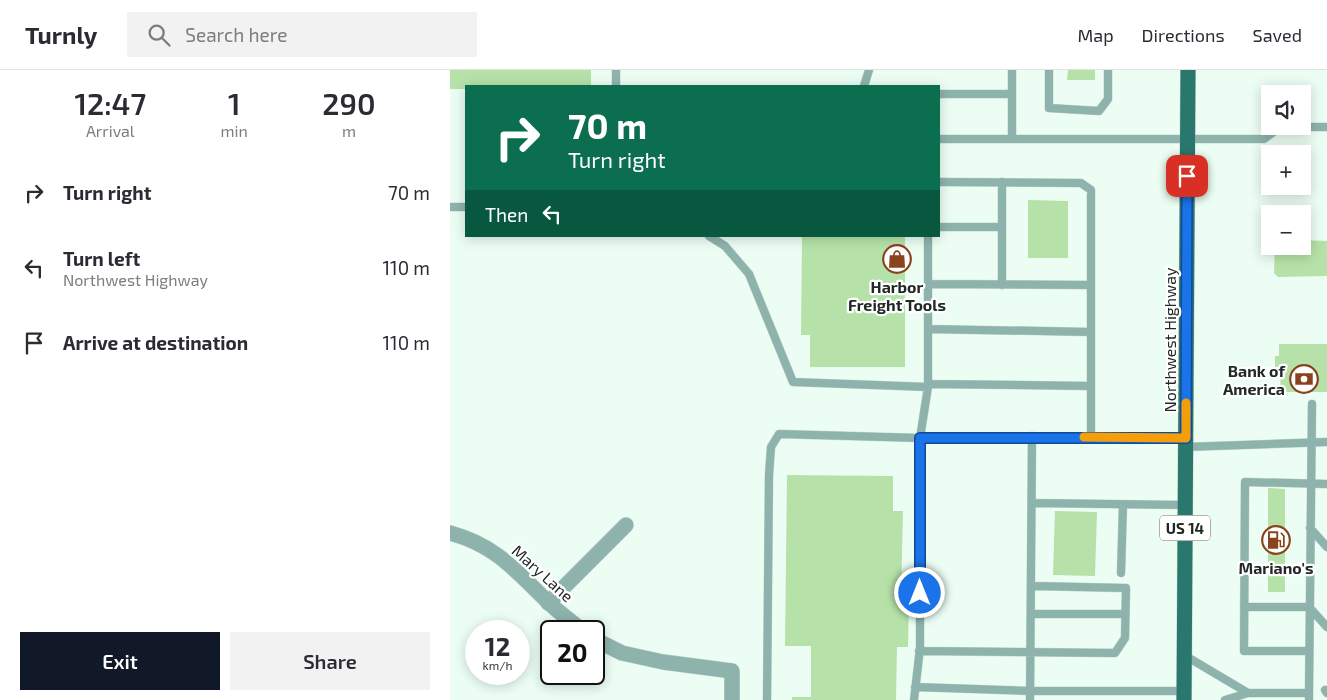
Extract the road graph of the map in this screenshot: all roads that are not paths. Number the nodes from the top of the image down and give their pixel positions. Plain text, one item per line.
1 (616, 70) edge
2 (869, 70) edge
3 (1012, 70) edge
4 (1049, 70) edge
5 (1108, 70) edge
6 (1188, 70) edge
7 (616, 85) edge
8 (864, 85) edge
9 (940, 94) edge
10 (1012, 94) junction
11 (1327, 127) edge
12 (1187, 138) junction
13 (940, 139) edge
14 (1012, 139) junction
15 (940, 182) edge
16 (1002, 182) junction
17 (450, 206) edge
18 (465, 207) edge
19 (940, 227) edge
20 (1002, 227) junction
21 (710, 237) edge
22 (928, 237) edge
23 (928, 284) junction
24 (1002, 285) junction
25 (1091, 285) junction
26 (928, 329) junction
27 (1091, 332) junction
28 (928, 386) junction
29 (1091, 386) junction
30 (1312, 404) dead end
31 (1032, 436) junction
32 (1091, 437) junction
33 (920, 438) junction
34 (1312, 442) junction
35 (1327, 442) edge
36 (1186, 443) junction
37 (1311, 483) junction
38 (1327, 484) edge
39 (1032, 503) junction
40 (1123, 505) junction
41 (1185, 505) junction
42 (626, 525) dead end
43 (1310, 528) junction
44 (450, 533) edge
45 (1327, 547) edge
46 (1121, 573) dead end
47 (1032, 586) junction
48 (548, 602) junction
49 (1244, 607) junction
50 (1309, 607) junction
51 (1031, 614) junction
52 (1125, 614) junction
53 (570, 620) edge
54 (1327, 628) edge
55 (605, 644) edge
56 (919, 651) junction
57 (1309, 651) junction
58 (1031, 653) junction
59 (1184, 655) junction
60 (915, 687) junction
61 (1030, 691) junction
62 (1248, 693) junction
63 (1184, 696) edge
64 (1309, 696) edge
65 (732, 700) edge
66 (767, 700) edge
67 (914, 700) edge
68 (1030, 700) edge
69 (1225, 700) edge

1 - 7 lane
2 - 8 lane
3 - 10 lane
4 - 5 lane
6 - 12 main road, Northwest Highway / US 14
9 - 10 lane
10 - 14 lane
11 - 12 lane
12 - 14 lane
12 - 36 main road, Northwest Highway / US 14
13 - 14 lane
15 - 16 lane
16 - 20 lane
16 - 25 lane
17 - 18 lane
19 - 20 lane
20 - 24 lane
21 - 28 lane
22 - 23 lane
23 - 24 lane
23 - 26 lane
24 - 25 lane
25 - 27 lane
26 - 27 lane
26 - 28 lane
27 - 29 lane
28 - 29 lane
28 - 33 lane
29 - 32 lane
30 - 34 lane
31 - 32 lane
31 - 33 lane
31 - 39 lane
32 - 36 lane
33 - 56 lane
33 - 66 lane
34 - 35 lane
34 - 36 lane
34 - 37 lane
36 - 41 main road, Northwest Highway / US 14
37 - 38 lane
37 - 43 lane
37 - 49 lane
39 - 40 lane
39 - 47 lane
40 - 41 lane
40 - 46 lane
41 - 59 main road, Northwest Highway / US 14
42 - 48 street
43 - 45 lane
43 - 50 lane
44 - 48 street, Mary Lane
47 - 51 lane
47 - 52 lane
48 - 53 street, Mary Lane
49 - 50 lane
49 - 57 lane
50 - 54 lane
50 - 57 lane
51 - 52 lane
51 - 58 lane
52 - 58 lane
55 - 65 street
56 - 58 lane
56 - 60 lane
57 - 64 lane
58 - 61 lane
59 - 62 lane
59 - 63 main road, Northwest Highway / US 14
60 - 61 lane
60 - 67 lane
61 - 63 lane
61 - 68 lane
62 - 64 lane
62 - 69 lane

